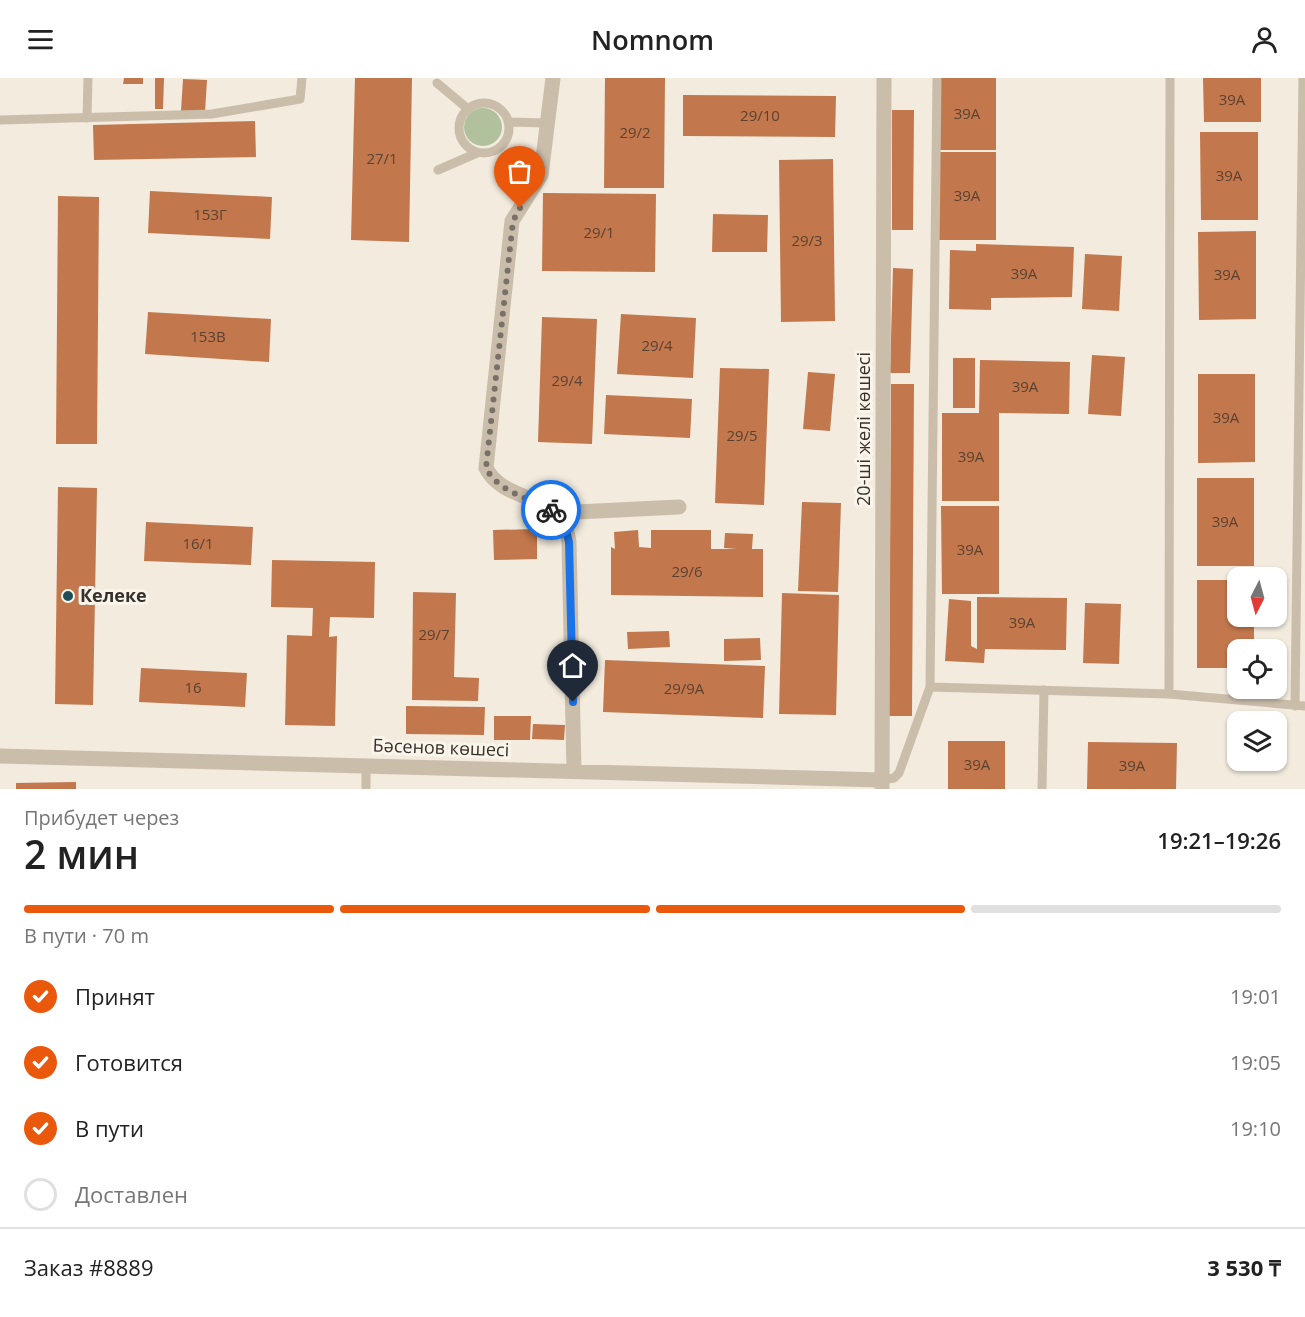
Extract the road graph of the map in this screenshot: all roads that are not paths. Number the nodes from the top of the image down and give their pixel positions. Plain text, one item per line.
1 (88, 78) edge
2 (302, 78) edge
3 (552, 78) edge
4 (884, 78) edge
5 (937, 78) edge
6 (1170, 78) edge
7 (1302, 78) edge
8 (437, 83) dead end
9 (468, 109) junction
10 (87, 118) junction
11 (0, 120) edge
12 (508, 122) junction
13 (547, 123) junction
14 (477, 153) junction
15 (438, 170) dead end
16 (679, 507) dead end
17 (556, 513) junction
18 (930, 687) junction
19 (1044, 690) junction
20 (1169, 694) junction
21 (1300, 706) edge
22 (0, 756) edge
23 (366, 765) junction
24 (574, 771) junction
25 (882, 784) edge
26 (366, 789) edge
27 (1042, 789) edge

1 - 10 lane
2 - 10 lane
3 - 13 street
4 - 25 street, 20-ші желі көшесі
5 - 18 lane
6 - 20 lane
7 - 21 lane
8 - 9 lane
9 - 12 lane
9 - 14 lane
10 - 11 lane
12 - 13 lane
12 - 14 lane
13 - 17 street
14 - 15 lane
16 - 17 street
17 - 24 street
18 - 19 lane
18 - 25 lane
19 - 20 lane
19 - 27 lane
20 - 21 lane
22 - 23 street, Бәсенов көшесі
23 - 24 street, Бәсенов көшесі
23 - 26 lane
24 - 25 street, Бәсенов көшесі

